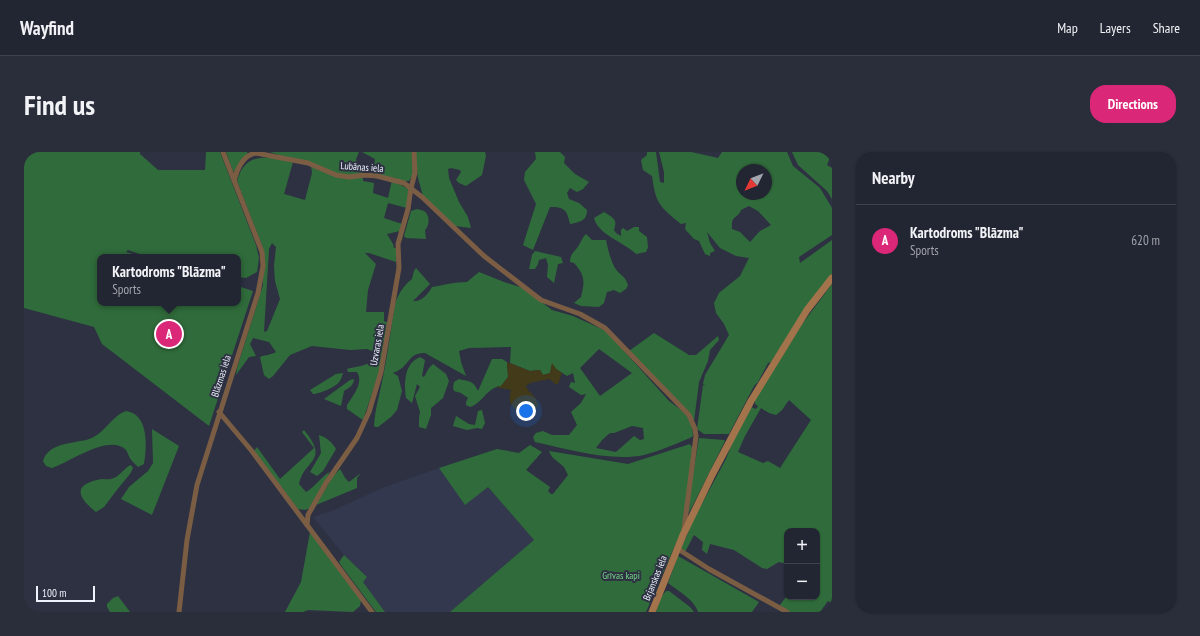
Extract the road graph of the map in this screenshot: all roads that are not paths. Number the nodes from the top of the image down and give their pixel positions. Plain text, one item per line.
1 (414, 152) edge
2 (224, 153) edge
3 (234, 182) junction
4 (411, 188) junction
5 (832, 278) edge
6 (219, 412) junction
7 (308, 525) junction
8 (683, 536) junction
9 (677, 551) junction
10 (179, 612) edge
11 (372, 612) edge
12 (652, 612) edge
13 (787, 612) edge

1 - 4 street, Uzvaras iela
2 - 3 street, Blāzmas iela
3 - 4 street, Lubānas iela
3 - 6 street, Blāzmas iela
4 - 7 street, Uzvaras iela
4 - 8 street, Lubānas iela
5 - 8 main road, Brjanskas iela
6 - 7 street
6 - 10 street, Blāzmas iela
7 - 11 street
8 - 9 main road, Brjanskas iela
9 - 12 main road, Brjanskas iela
9 - 13 street

